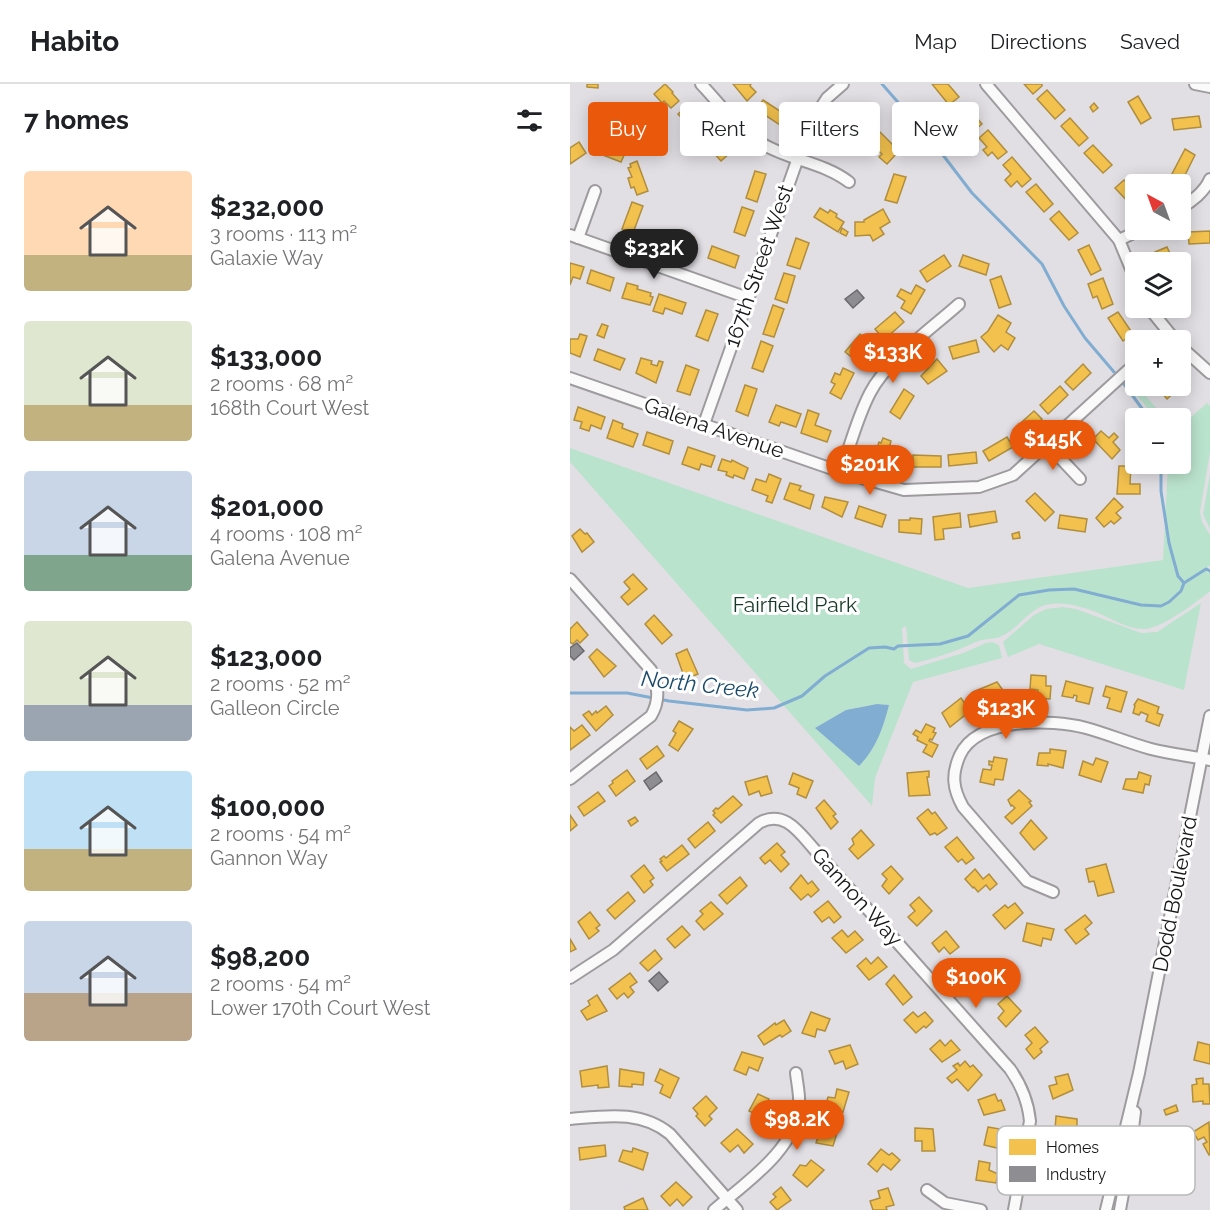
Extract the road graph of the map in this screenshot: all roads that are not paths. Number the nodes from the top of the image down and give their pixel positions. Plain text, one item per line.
1 (702, 84) edge
2 (843, 84) edge
3 (986, 84) edge
4 (1194, 84) edge
5 (1210, 87) edge
6 (797, 158) junction
7 (1210, 179) edge
8 (849, 182) dead end
9 (595, 191) dead end
10 (1191, 201) edge
11 (574, 237) edge
12 (1125, 237) edge
13 (1119, 240) junction
14 (1125, 254) edge
15 (748, 297) junction
16 (959, 304) dead end
17 (1157, 318) edge
18 (1166, 330) edge
19 (1191, 356) edge
20 (1125, 373) edge
21 (1210, 374) edge
22 (570, 378) edge
23 (704, 424) junction
24 (1047, 444) junction
25 (841, 472) junction
26 (1080, 479) dead end
27 (572, 586) edge
28 (1210, 716) edge
29 (1206, 759) edge
30 (570, 779) edge
31 (1053, 892) dead end
32 (570, 978) edge
33 (796, 1072) dead end
34 (1139, 1072) junction
35 (570, 1119) edge
36 (1029, 1126) edge
37 (1126, 1126) edge
38 (1133, 1126) edge
39 (927, 1190) dead end
40 (1017, 1195) edge
41 (1110, 1195) edge
42 (1123, 1195) edge
43 (727, 1198) junction
44 (714, 1210) edge
45 (737, 1210) edge
46 (981, 1210) edge
47 (1014, 1210) edge
48 (1106, 1210) edge
49 (1120, 1210) edge

1 - 6 street
2 - 6 street, 167th Street West
3 - 13 street
4 - 5 street
6 - 8 street
6 - 15 street, 167th Street West
7 - 10 street
9 - 11 street
11 - 15 street
12 - 13 street
13 - 14 street
15 - 23 street, 167th Street West
16 - 25 street
17 - 18 street
19 - 21 street
20 - 24 street, Galena Avenue
22 - 23 street, Galena Avenue
23 - 25 street, Galena Avenue
24 - 25 street, Galena Avenue
24 - 26 street
27 - 30 street
28 - 29 street, Dodd Boulevard
29 - 31 street
29 - 34 street, Dodd Boulevard
32 - 36 street, Gannon Way
33 - 43 street
34 - 37 street, Dodd Boulevard
34 - 38 street, Dodd Boulevard
35 - 43 street
39 - 46 street
40 - 47 street, Gannon Way
41 - 48 street, Dodd Boulevard
42 - 49 street, Dodd Boulevard
43 - 44 street
43 - 45 street

